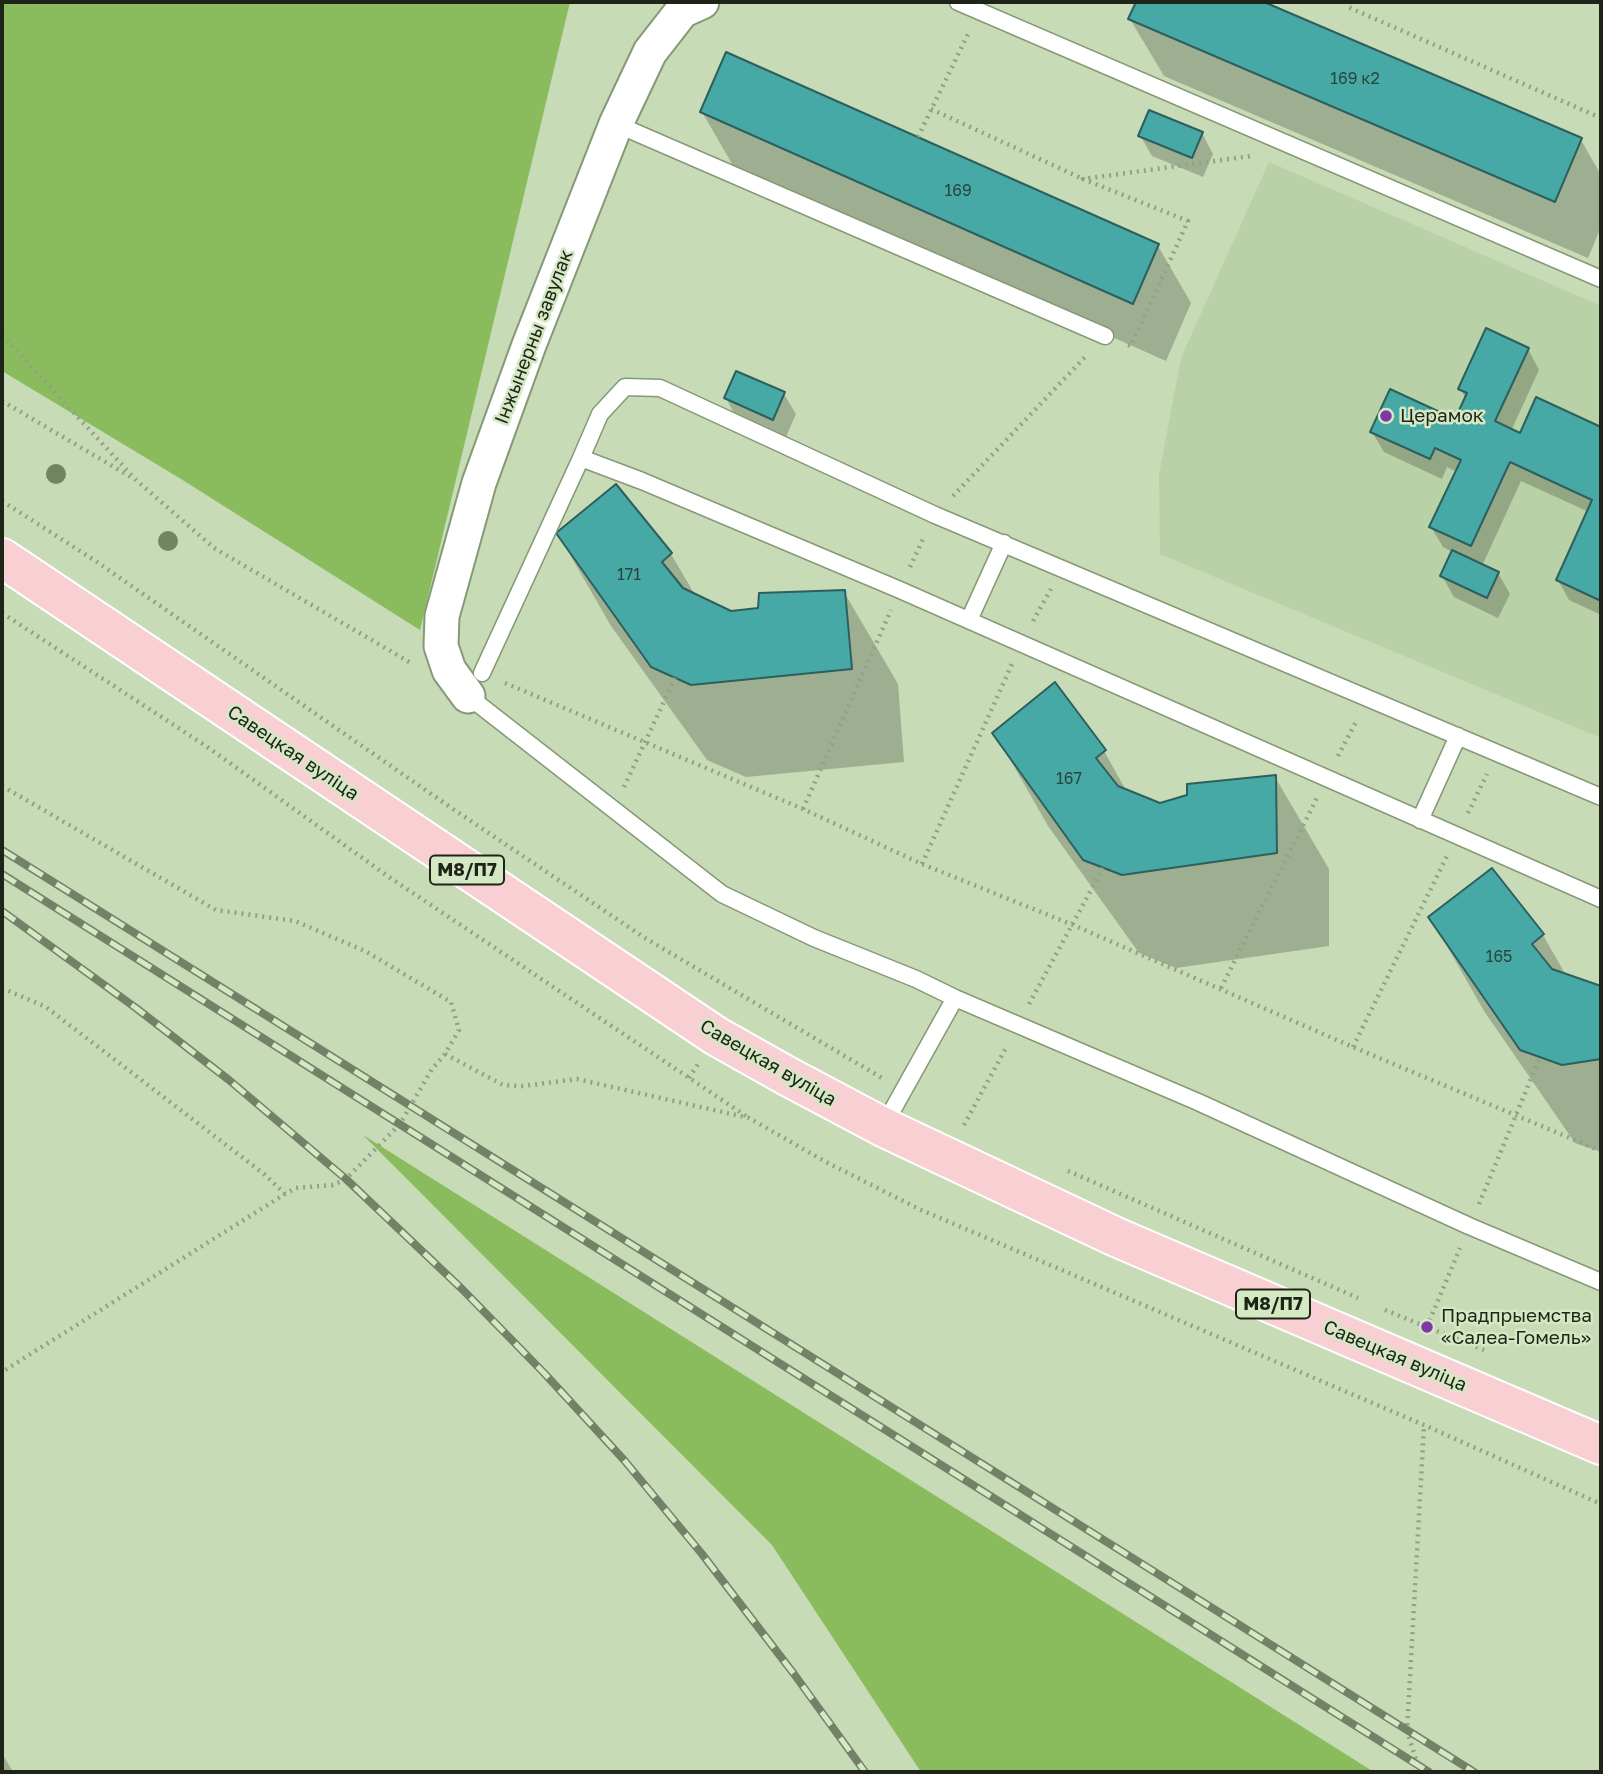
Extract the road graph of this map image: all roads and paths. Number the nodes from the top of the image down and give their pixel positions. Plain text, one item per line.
1 (702, 2) edge
2 (958, 2) edge
3 (1350, 2) edge
4 (979, 11) junction
5 (931, 109) junction
6 (1601, 118) edge
7 (616, 124) junction
8 (918, 137) dead end
9 (1300, 149) junction
10 (1083, 179) junction
11 (1601, 279) edge
12 (2, 335) edge
13 (1105, 336) junction
14 (2, 401) edge
15 (581, 458) junction
16 (136, 480) junction
17 (2, 501) edge
18 (935, 515) junction
19 (1004, 543) junction
20 (2, 558) edge
21 (1063, 568) junction
22 (900, 590) junction
23 (2, 613) edge
24 (970, 620) junction
25 (1021, 643) junction
26 (422, 669) dead end
27 (675, 678) dead end
28 (475, 685) junction
29 (518, 688) dead end
30 (1369, 698) junction
31 (1458, 736) junction
32 (645, 741) junction
33 (1498, 753) junction
34 (1327, 777) junction
35 (2, 786) edge
36 (1601, 797) edge
37 (803, 809) junction
38 (613, 810) junction
39 (1420, 820) junction
40 (1456, 837) junction
41 (922, 864) junction
42 (1103, 868) dead end
43 (1601, 899) edge
44 (1073, 925) junction
45 (2, 988) edge
46 (1221, 988) junction
47 (956, 998) junction
48 (1018, 1024) junction
49 (1353, 1047) junction
50 (445, 1054) junction
51 (1540, 1057) dead end
52 (904, 1090) junction
53 (1516, 1115) junction
54 (749, 1118) junction
55 (952, 1118) dead end
56 (964, 1125) junction
57 (883, 1127) junction
58 (976, 1131) dead end
59 (1601, 1151) edge
60 (1065, 1170) dead end
61 (285, 1194) junction
62 (1469, 1226) junction
63 (1601, 1282) edge
64 (1368, 1302) dead end
65 (1380, 1308) dead end
66 (1427, 1326) junction
67 (1484, 1350) dead end
68 (2, 1372) edge
69 (1424, 1425) junction
70 (1601, 1445) edge
71 (1601, 1504) edge
72 (1420, 1772) edge

1 - 7 street, Інжынерны завулак
2 - 4 lane
3 - 6 path
4 - 5 path
4 - 9 lane
5 - 8 path
5 - 10 path
7 - 13 lane
7 - 28 street, Інжынерны завулак
9 - 10 path
9 - 11 lane
10 - 13 path
12 - 16 path
13 - 18 path
14 - 16 path
15 - 18 lane
15 - 22 lane
15 - 28 lane
16 - 26 path
17 - 52 path
18 - 19 lane
18 - 22 path
19 - 21 lane
19 - 24 lane
20 - 57 main road, Савецкая вуліца / М8/П7
21 - 25 path
21 - 30 lane
22 - 24 lane
22 - 37 path
23 - 54 path
24 - 25 lane
25 - 34 lane
25 - 41 path
27 - 32 path
28 - 38 lane
29 - 32 path
30 - 31 lane
30 - 34 path
31 - 33 lane
31 - 39 lane
32 - 37 path
32 - 38 path
33 - 36 lane
33 - 40 path
34 - 39 lane
34 - 46 path
35 - 50 path
37 - 41 path
38 - 47 lane
39 - 40 lane
40 - 43 lane
40 - 49 path
41 - 44 path
42 - 44 path
44 - 46 path
44 - 48 path
45 - 61 path
46 - 49 path
47 - 48 lane
47 - 52 lane
48 - 56 path
48 - 62 lane
49 - 53 path
50 - 54 path
50 - 61 path
51 - 53 path
52 - 57 lane
53 - 59 path
53 - 62 path
54 - 69 path
55 - 56 path
56 - 58 path
57 - 70 main road, Савецкая вуліца / М8/П7
60 - 64 path
61 - 68 path
62 - 63 lane
62 - 66 path
65 - 66 path
66 - 67 path
69 - 71 path
69 - 72 path

